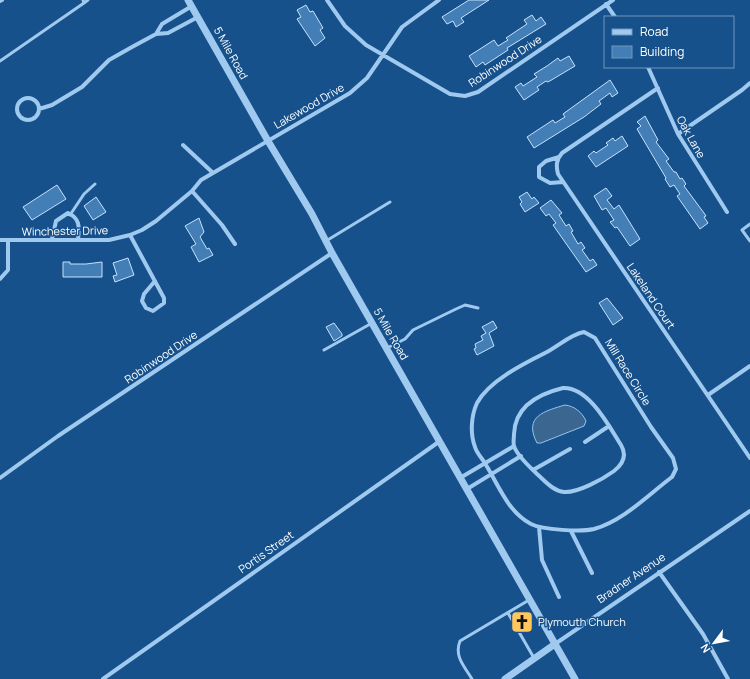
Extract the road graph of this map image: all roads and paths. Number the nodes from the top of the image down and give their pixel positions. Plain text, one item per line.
1 (88, 0) edge
2 (327, 0) edge
3 (439, 0) edge
4 (613, 0) edge
5 (83, 1) edge
6 (190, 3) edge
7 (606, 4) junction
8 (614, 16) edge
9 (198, 17) junction
10 (156, 34) junction
11 (382, 55) junction
12 (0, 61) edge
13 (648, 68) edge
14 (750, 83) edge
15 (658, 88) junction
16 (39, 109) junction
17 (678, 134) junction
18 (268, 141) junction
19 (183, 145) dead end
20 (559, 157) junction
21 (212, 172) junction
22 (563, 182) junction
23 (95, 184) dead end
24 (192, 191) junction
25 (390, 202) dead end
26 (727, 212) dead end
27 (70, 214) junction
28 (750, 224) edge
29 (130, 235) junction
30 (52, 239) junction
31 (0, 240) edge
32 (8, 240) junction
33 (78, 240) junction
34 (326, 241) junction
35 (750, 242) edge
36 (235, 244) dead end
37 (332, 253) junction
38 (0, 279) edge
39 (155, 281) junction
40 (478, 308) dead end
41 (372, 323) junction
42 (387, 348) junction
43 (324, 350) dead end
44 (750, 366) edge
45 (708, 395) junction
46 (609, 426) junction
47 (440, 441) junction
48 (585, 442) dead end
49 (514, 446) junction
50 (570, 449) dead end
51 (521, 456) junction
52 (750, 458) edge
53 (485, 464) junction
54 (533, 470) junction
55 (492, 475) junction
56 (0, 478) edge
57 (460, 478) junction
58 (467, 489) junction
59 (750, 511) edge
60 (538, 527) junction
61 (571, 531) junction
62 (659, 572) junction
63 (592, 573) dead end
64 (559, 597) dead end
65 (529, 600) junction
66 (508, 613) junction
67 (555, 644) junction
68 (534, 658) junction
69 (103, 679) edge
70 (472, 679) edge
71 (505, 679) edge
72 (575, 679) edge
73 (728, 679) edge

1 - 5 lane
2 - 11 street, Robinwood Drive
3 - 11 street, Lakewood Drive
4 - 7 street, Robinwood Drive
5 - 12 lane
6 - 9 street, 5 Mile Road
6 - 10 street
7 - 8 street
7 - 11 street, Robinwood Drive
9 - 10 street
9 - 18 street, 5 Mile Road
10 - 16 street
11 - 18 street, Lakewood Drive
13 - 15 street, Oak Lane
14 - 17 street
15 - 17 street, Oak Lane
15 - 20 street
16 - 16 street
17 - 26 street, Oak Lane
18 - 21 street, Winchester Drive
18 - 34 street, 5 Mile Road
19 - 21 street
20 - 22 street, Lakeland Court
20 - 22 street
21 - 24 street, Winchester Drive
22 - 45 street, Lakeland Court
23 - 27 lane
24 - 29 street, Winchester Drive
24 - 36 street
25 - 34 lane
27 - 30 street
27 - 33 street
28 - 35 lane
29 - 33 street, Winchester Drive
29 - 39 street
30 - 32 street, Winchester Drive
30 - 33 street, Winchester Drive
31 - 32 street, Winchester Drive
32 - 38 street
34 - 37 street, 5 Mile Road
37 - 41 street, 5 Mile Road
37 - 56 street, Robinwood Drive
39 - 39 street
40 - 42 lane
41 - 42 street, 5 Mile Road
41 - 43 lane
42 - 47 street, 5 Mile Road
44 - 45 street
45 - 52 street, Lakeland Court
46 - 48 street
46 - 49 street
46 - 54 street
47 - 57 street, 5 Mile Road
47 - 69 street, Portis Street
49 - 51 street
49 - 53 street
50 - 54 street
51 - 54 street
51 - 55 street
53 - 55 street, Mill Race Circle
53 - 57 street
53 - 61 street, Mill Race Circle
55 - 58 street
55 - 60 street, Mill Race Circle
57 - 58 street, 5 Mile Road
58 - 65 street, 5 Mile Road
59 - 62 street, Bradner Avenue
60 - 61 street, Mill Race Circle
60 - 64 street
61 - 63 street
62 - 67 street, Bradner Avenue
62 - 73 street
65 - 66 lane
65 - 67 street, 5 Mile Road
66 - 68 lane
66 - 70 lane
67 - 68 street, Bradner Avenue
67 - 72 street, 5 Mile Road
68 - 71 street, Bradner Avenue

